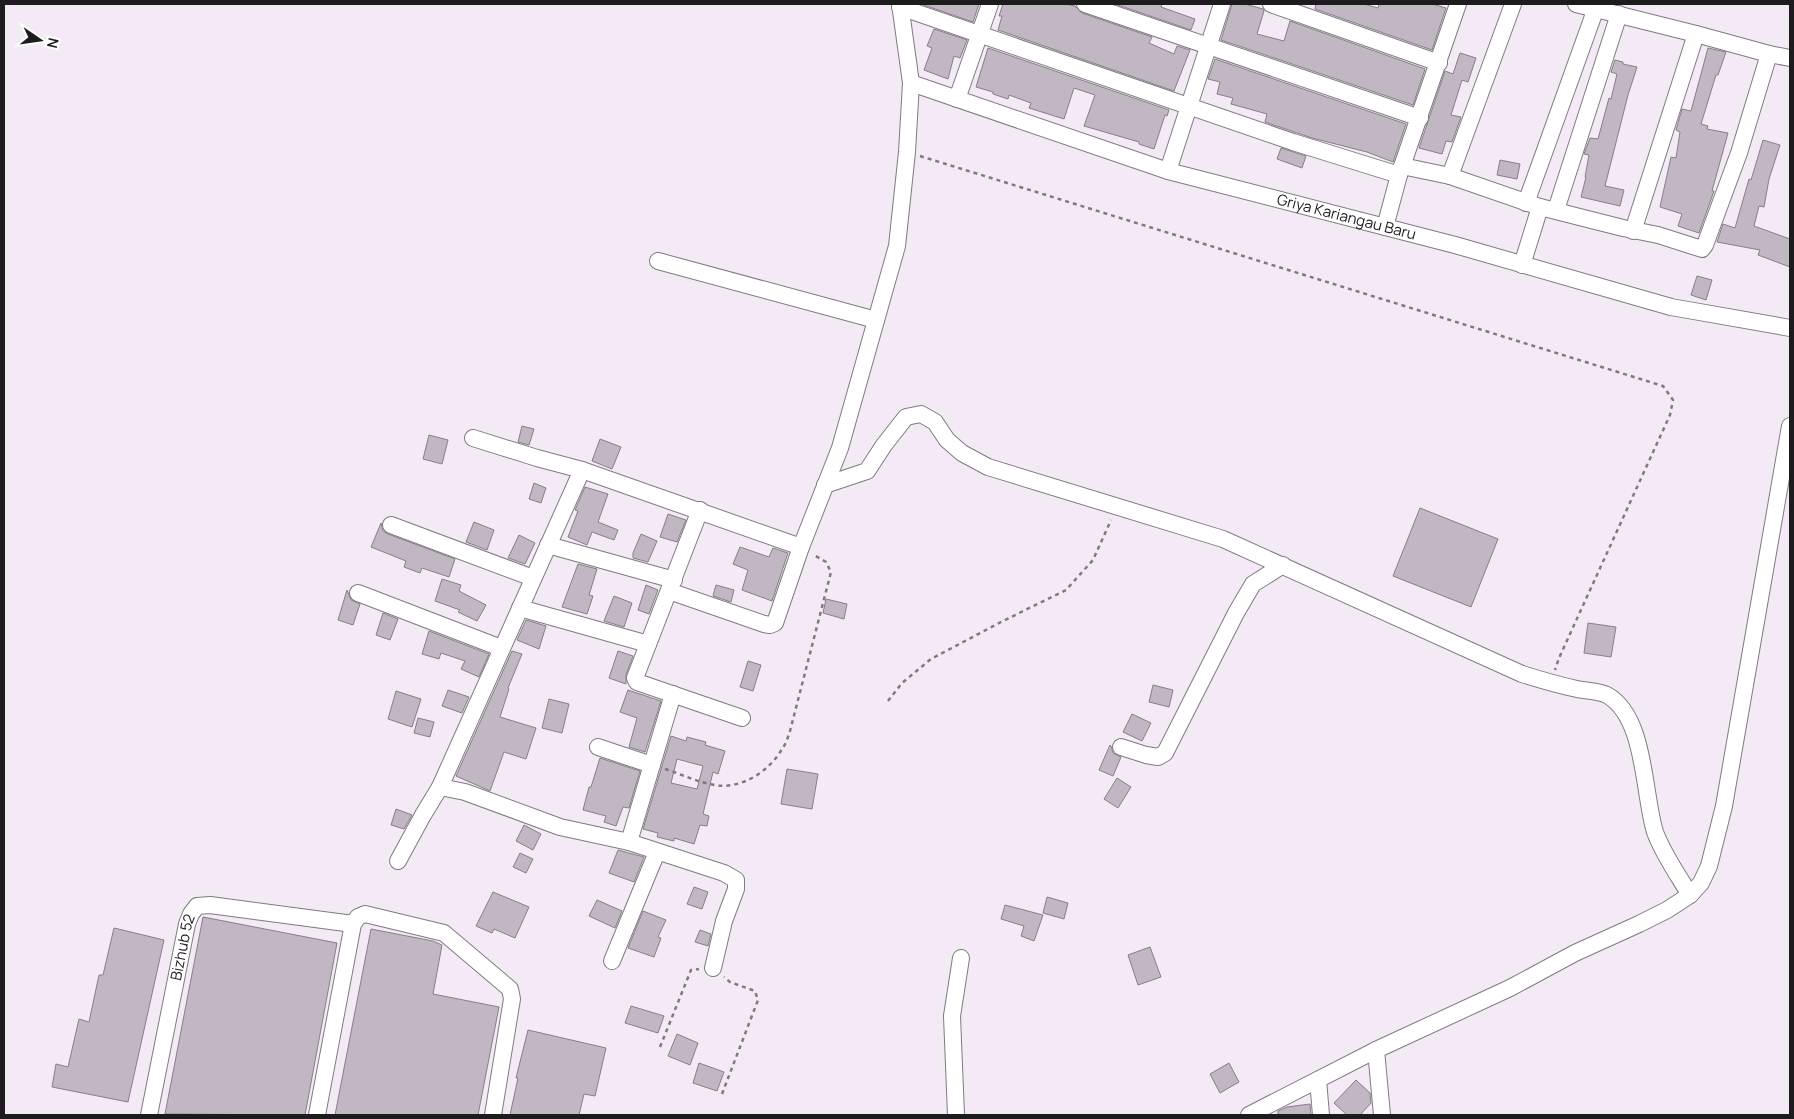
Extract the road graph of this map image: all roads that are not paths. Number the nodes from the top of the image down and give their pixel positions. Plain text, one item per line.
1 (990, 4) edge
2 (1085, 4) edge
3 (1222, 4) edge
4 (1271, 4) edge
5 (1458, 4) edge
6 (1513, 4) edge
7 (1576, 4) edge
8 (900, 5) edge
9 (1596, 8) junction
10 (1619, 14) junction
11 (980, 34) junction
12 (1696, 34) junction
13 (1208, 46) junction
14 (1769, 54) junction
15 (1790, 58) edge
16 (1439, 63) junction
17 (911, 83) junction
18 (957, 98) junction
19 (1189, 106) junction
20 (1420, 118) junction
21 (1401, 170) junction
22 (1168, 171) junction
23 (1450, 176) junction
24 (1533, 204) junction
25 (1556, 210) junction
26 (1385, 227) junction
27 (1632, 230) junction
28 (658, 261) dead end
29 (1522, 266) junction
30 (876, 320) junction
31 (1790, 328) edge
32 (1790, 426) edge
33 (473, 438) dead end
34 (582, 470) junction
35 (825, 485) junction
36 (700, 510) junction
37 (391, 525) dead end
38 (548, 545) junction
39 (801, 547) junction
40 (1283, 565) junction
41 (533, 578) junction
42 (671, 586) junction
43 (358, 593) dead end
44 (520, 608) junction
45 (648, 644) junction
46 (501, 648) junction
47 (673, 694) junction
48 (742, 718) dead end
49 (1121, 747) dead end
50 (598, 748) dead end
51 (652, 765) junction
52 (440, 787) junction
53 (629, 842) junction
54 (657, 852) junction
55 (398, 861) dead end
56 (1690, 895) junction
57 (353, 924) junction
58 (961, 958) dead end
59 (612, 962) dead end
60 (712, 968) road end
61 (1376, 1050) junction
62 (1318, 1080) junction
63 (1256, 1113) edge
64 (149, 1115) edge
65 (317, 1115) edge
66 (493, 1115) edge
67 (956, 1115) edge
68 (1321, 1115) edge
69 (1382, 1115) edge

1 - 11 street
2 - 13 street
3 - 13 street
4 - 16 street
5 - 16 street
6 - 23 street
7 - 9 street
8 - 11 street
8 - 17 street
9 - 10 street
9 - 24 street
10 - 12 street
10 - 25 street
11 - 18 street
11 - 19 street
12 - 14 street
12 - 27 street
13 - 19 street
13 - 20 street
14 - 15 street
14 - 27 street
16 - 20 street
17 - 18 street, Griya Kariangau Baru
17 - 30 street
18 - 22 street, Griya Kariangau Baru
19 - 21 street
19 - 22 street
20 - 21 street
21 - 23 street
21 - 26 street
22 - 26 street, Griya Kariangau Baru
23 - 24 street
24 - 25 street
24 - 29 street
25 - 27 street
26 - 29 street, Griya Kariangau Baru
28 - 30 street
29 - 31 street, Griya Kariangau Baru
30 - 35 street
32 - 56 street
33 - 34 street
34 - 36 street
34 - 38 street
35 - 39 street
35 - 40 street
36 - 39 street
36 - 42 street
37 - 41 street
38 - 41 street
38 - 42 street
39 - 42 street
40 - 49 street
40 - 56 street
41 - 44 street
42 - 45 street
43 - 46 street
44 - 45 street
44 - 46 street
45 - 47 street
46 - 52 street
47 - 48 street
47 - 51 street
50 - 51 street
51 - 53 street
52 - 53 street
52 - 55 street
53 - 54 street
54 - 59 street
54 - 60 street
56 - 61 street
57 - 64 street, Bizhub 52
57 - 65 street
57 - 66 street
58 - 67 street
61 - 62 street
61 - 69 street
62 - 63 street
62 - 68 street

